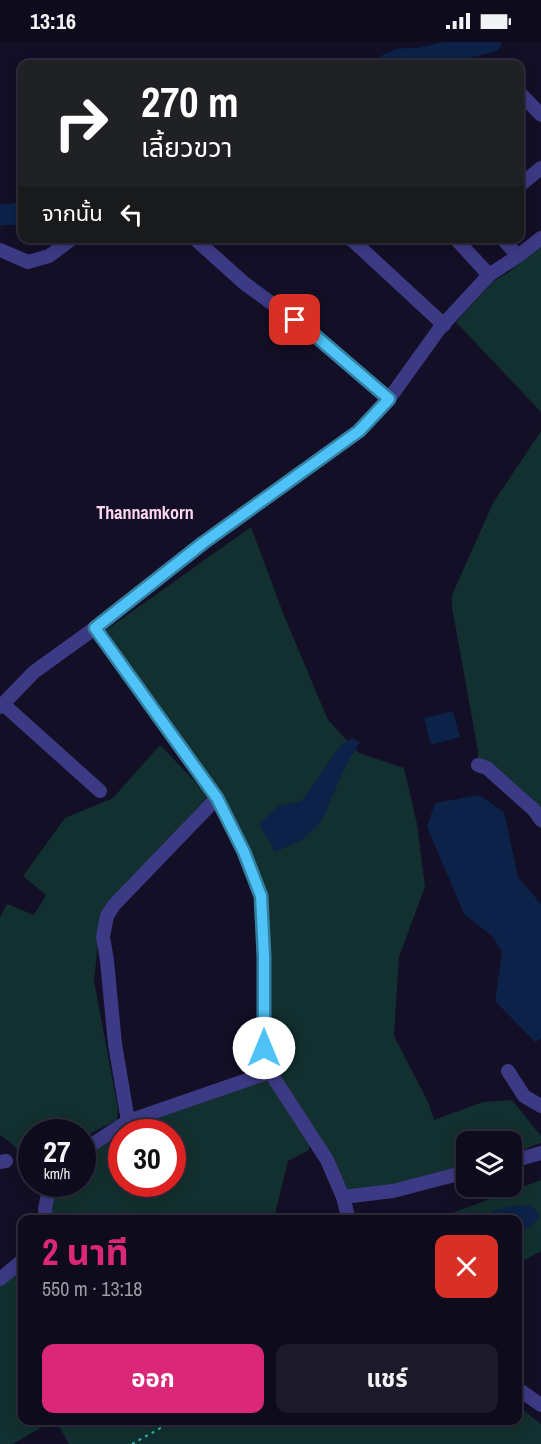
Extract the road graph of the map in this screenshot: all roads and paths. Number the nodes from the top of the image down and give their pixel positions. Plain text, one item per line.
1 (524, 97) edge
2 (541, 115) edge
3 (541, 168) edge
4 (524, 178) edge
5 (541, 238) edge
6 (66, 243) edge
7 (200, 243) edge
8 (355, 243) edge
9 (460, 243) edge
10 (506, 243) edge
11 (0, 250) edge
12 (518, 256) junction
13 (489, 275) junction
14 (444, 325) junction
15 (389, 399) junction
16 (95, 628) junction
17 (2, 705) edge
18 (478, 765) dead end
19 (100, 790) dead end
20 (217, 798) junction
21 (541, 820) edge
22 (270, 1071) junction
23 (508, 1071) dead end
24 (541, 1106) edge
25 (128, 1119) edge
26 (134, 1119) edge
27 (541, 1153) edge
28 (522, 1158) edge
29 (456, 1175) edge
30 (47, 1197) edge
31 (343, 1197) junction
32 (46, 1215) edge
33 (348, 1215) edge
34 (18, 1264) edge
35 (0, 1279) edge
36 (522, 1392) edge
37 (541, 1405) edge
38 (166, 1425) edge
39 (132, 1444) edge

1 - 2 street
3 - 4 street
5 - 12 street
6 - 11 street
7 - 15 street
8 - 14 street
9 - 13 street
10 - 12 street
12 - 13 street
13 - 14 street
14 - 15 street
15 - 16 street
16 - 17 street
16 - 20 street
17 - 19 street
18 - 21 street
20 - 22 street
20 - 25 street
22 - 26 street
22 - 31 street
23 - 24 street
27 - 28 street
29 - 31 street
30 - 32 street
31 - 33 street
34 - 35 street
36 - 37 street
38 - 39 path

